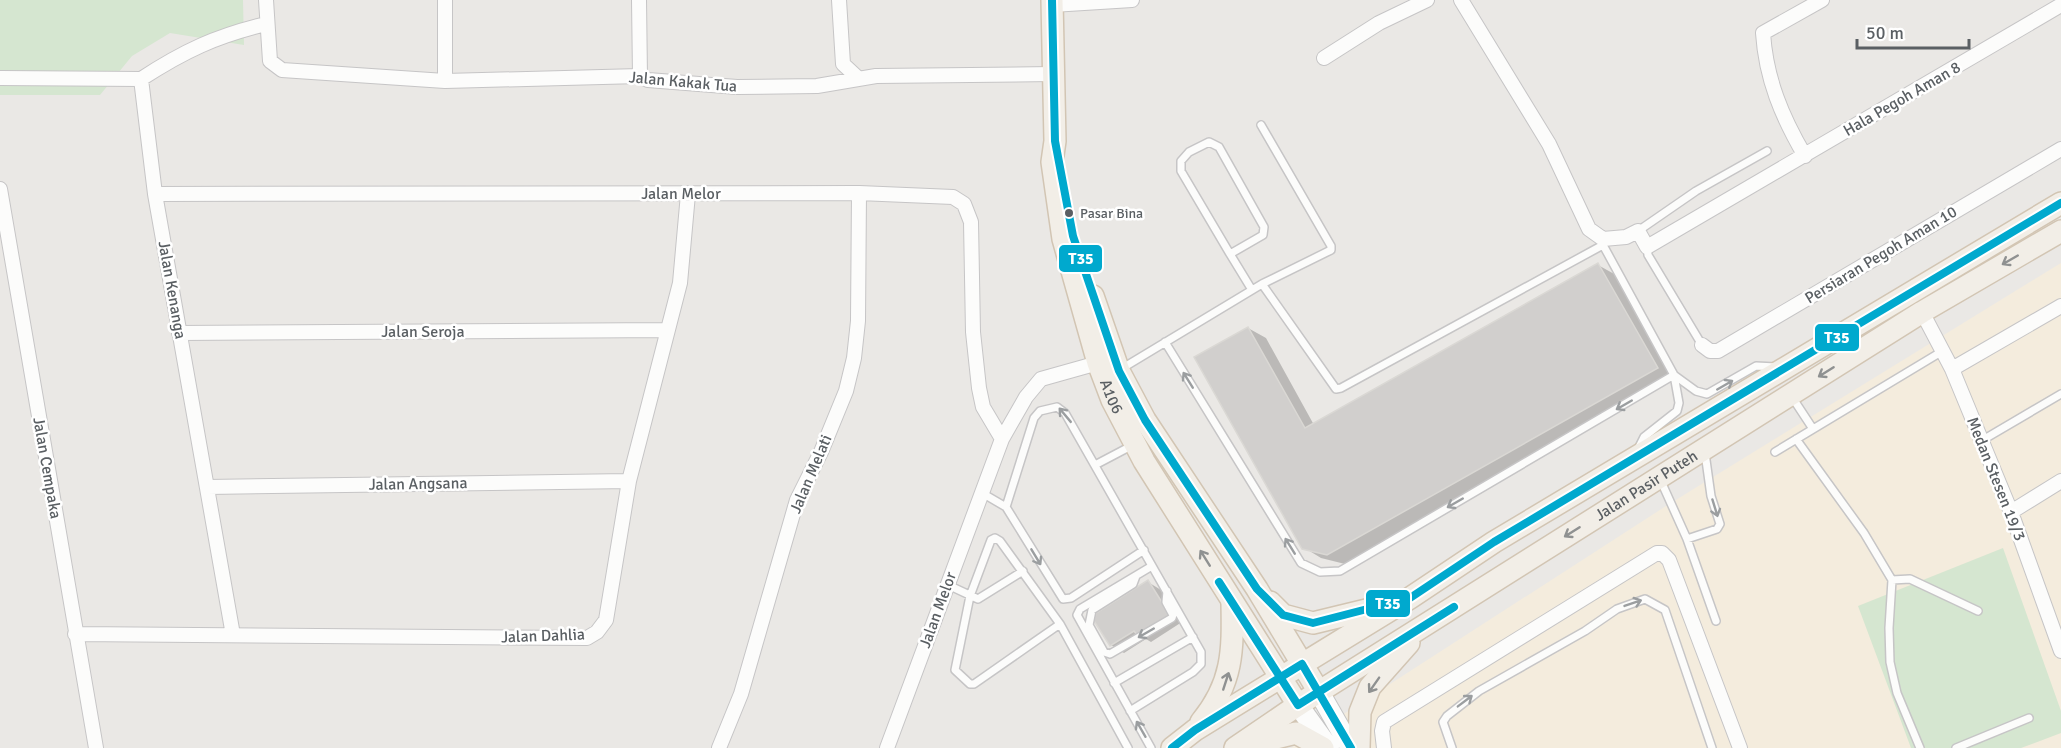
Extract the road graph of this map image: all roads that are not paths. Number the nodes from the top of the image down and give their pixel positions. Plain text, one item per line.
1 (266, 0) edge
2 (445, 0) edge
3 (639, 0) edge
4 (839, 0) edge
5 (1132, 0) edge
6 (1427, 0) edge
7 (1461, 0) edge
8 (1816, 1) edge
9 (1053, 2) edge
10 (2061, 5) edge
11 (266, 24) junction
12 (1324, 58) dead end
13 (1053, 74) junction
14 (640, 76) junction
15 (0, 78) edge
16 (858, 78) junction
17 (141, 79) junction
18 (446, 81) junction
19 (1261, 125) dead end
20 (1055, 141) junction
21 (2061, 148) edge
22 (1767, 152) dead end
23 (1805, 156) junction
24 (0, 189) edge
25 (155, 194) junction
26 (688, 194) junction
27 (859, 194) junction
28 (2061, 204) edge
29 (1638, 231) junction
30 (2061, 231) edge
31 (1647, 247) junction
32 (1230, 254) junction
33 (1262, 285) junction
34 (1252, 290) junction
35 (2061, 306) edge
36 (1922, 312) junction
37 (667, 330) junction
38 (179, 333) junction
39 (1165, 342) junction
40 (1702, 345) joint
41 (1941, 352) junction
42 (1098, 363) junction
43 (1784, 368) junction
44 (1952, 369) junction
45 (1119, 371) junction
46 (1674, 375) junction
47 (1791, 394) junction
48 (2061, 394) edge
49 (1812, 429) junction
50 (1135, 431) junction
51 (1002, 439) junction
52 (1796, 439) junction
53 (1981, 441) junction
54 (1705, 450) junction
55 (1775, 452) dead end
56 (1634, 459) junction
57 (1095, 465) junction
58 (1660, 478) junction
59 (629, 481) junction
60 (2061, 481) edge
61 (208, 487) junction
62 (982, 493) junction
63 (1006, 507) junction
64 (2011, 512) junction
65 (1686, 539) junction
66 (1144, 550) junction
67 (1152, 566) junction
68 (1023, 571) junction
69 (1136, 576) junction
70 (1892, 580) junction
71 (948, 585) junction
72 (1257, 589) junction
73 (1167, 591) junction
74 (970, 596) junction
75 (1410, 598) junction
76 (1232, 602) junction
77 (1978, 611) dead end
78 (1716, 621) dead end
79 (1060, 624) junction
80 (1426, 625) junction
81 (75, 634) junction
82 (233, 635) junction
83 (1193, 637) junction
84 (2061, 651) edge
85 (1302, 664) junction
86 (1280, 679) junction
87 (1114, 683) junction
88 (1319, 692) junction
89 (1298, 705) junction
90 (1130, 711) junction
91 (2029, 718) dead end
92 (1195, 730) junction
93 (96, 748) edge
94 (719, 748) edge
95 (887, 748) edge
96 (1128, 748) edge
97 (1151, 748) edge
98 (1172, 748) edge
99 (1234, 748) edge
100 (1241, 748) edge
101 (1323, 748) edge
102 (1329, 748) edge
103 (1351, 748) edge
104 (1359, 748) edge
105 (1384, 748) edge
106 (1452, 748) edge
107 (1712, 748) edge
108 (1740, 748) edge
109 (1920, 748) edge
110 (1956, 748) edge

1 - 11 street, Jalan Kakak Tua
2 - 18 street
3 - 14 street
4 - 16 street
5 - 9 street
6 - 12 street
7 - 29 street
8 - 23 street
9 - 13 main road
10 - 23 street, Hala Pegoh Aman 8
11 - 17 street
11 - 18 street, Jalan Kakak Tua
13 - 16 street, Jalan Kakak Tua
13 - 20 main road
14 - 16 street, Jalan Kakak Tua
14 - 18 street, Jalan Kakak Tua
15 - 17 street
17 - 25 street, Jalan Kenanga
19 - 33 lane
20 - 42 main road, A106
20 - 45 main road, A106
21 - 40 street, Persiaran Pegoh Aman 10
22 - 29 lane
23 - 31 street, Hala Pegoh Aman 8
24 - 81 street, Jalan Cempaka
25 - 26 street, Jalan Melor
25 - 38 street, Jalan Kenanga
26 - 27 street, Jalan Melor
26 - 37 street, Jalan Dahlia
27 - 51 street, Jalan Melor
27 - 94 street, Jalan Melati
28 - 43 main road, Jalan Pasir Puteh
29 - 31 street
30 -> 36 main road, Jalan Pasir Puteh
31 - 40 lane
32 - 32 lane
32 - 34 lane
33 - 34 lane
33 - 46 lane
34 - 39 lane
35 - 44 street
36 - 41 street, Medan Stesen 19/3
36 -> 47 main road, Jalan Pasir Puteh
37 - 38 street, Jalan Seroja
37 - 59 street, Jalan Dahlia
38 - 61 street, Jalan Kenanga
39 - 45 lane
46 -> 39 lane
41 - 44 street, Medan Stesen 19/3
41 - 49 lane
42 - 50 main road, A106
42 - 51 street, Jalan Melor
46 -> 43 lane
43 - 56 main road, Jalan Pasir Puteh
44 - 53 street, Medan Stesen 19/3
45 - 50 main road, A106
46 - 56 lane
47 - 49 lane
47 - 54 main road, Jalan Pasir Puteh
48 - 53 lane
49 - 52 lane
50 - 57 lane
50 - 72 main road
76 -> 50 main road
51 - 62 street, Jalan Melor
52 - 55 lane
52 - 70 lane
53 - 64 street, Medan Stesen 19/3
54 - 58 main road, Jalan Pasir Puteh
54 -> 65 lane
56 - 75 main road, Jalan Pasir Puteh
57 -> 63 lane
57 - 66 lane
58 - 65 lane
58 -> 80 main road, Jalan Pasir Puteh
59 - 61 street, Jalan Angsana
59 - 82 street, Jalan Dahlia
60 - 64 street
61 - 82 street, Jalan Kenanga
62 - 63 lane
62 - 71 street, Jalan Melor
63 -> 66 lane
64 - 84 street, Medan Stesen 19/3
65 - 78 lane
66 - 67 lane
67 - 69 lane
67 - 73 lane
68 - 74 lane
68 - 74 lane
68 - 79 lane
73 -> 69 lane
69 - 87 lane
70 - 77 lane
70 - 109 lane
71 - 74 lane
71 - 95 street, Jalan Melor
72 - 75 main road
72 - 85 main road
73 - 83 lane
74 - 79 lane
75 - 85 main road, Jalan Pasir Puteh
76 - 86 main road
92 -> 76 main road
79 - 96 lane
80 - 88 main road, Jalan Pasir Puteh
80 -> 104 main road
81 - 82 street, Jalan Dahlia
81 - 93 street, Jalan Cempaka
83 - 87 lane
83 - 90 lane
85 - 86 main road, Jalan Pasir Puteh
85 - 88 main road
86 - 89 main road
86 - 92 main road, Jalan Pasir Puteh
87 - 90 lane
88 - 89 main road, Jalan Pasir Puteh
88 - 103 street
89 - 99 main road, Jalan Pasir Puteh
89 - 102 street
97 -> 90 lane
91 - 110 lane
92 - 98 main road, Jalan Pasir Puteh
100 - 101 main road
105 - 108 street
106 -> 107 lane

